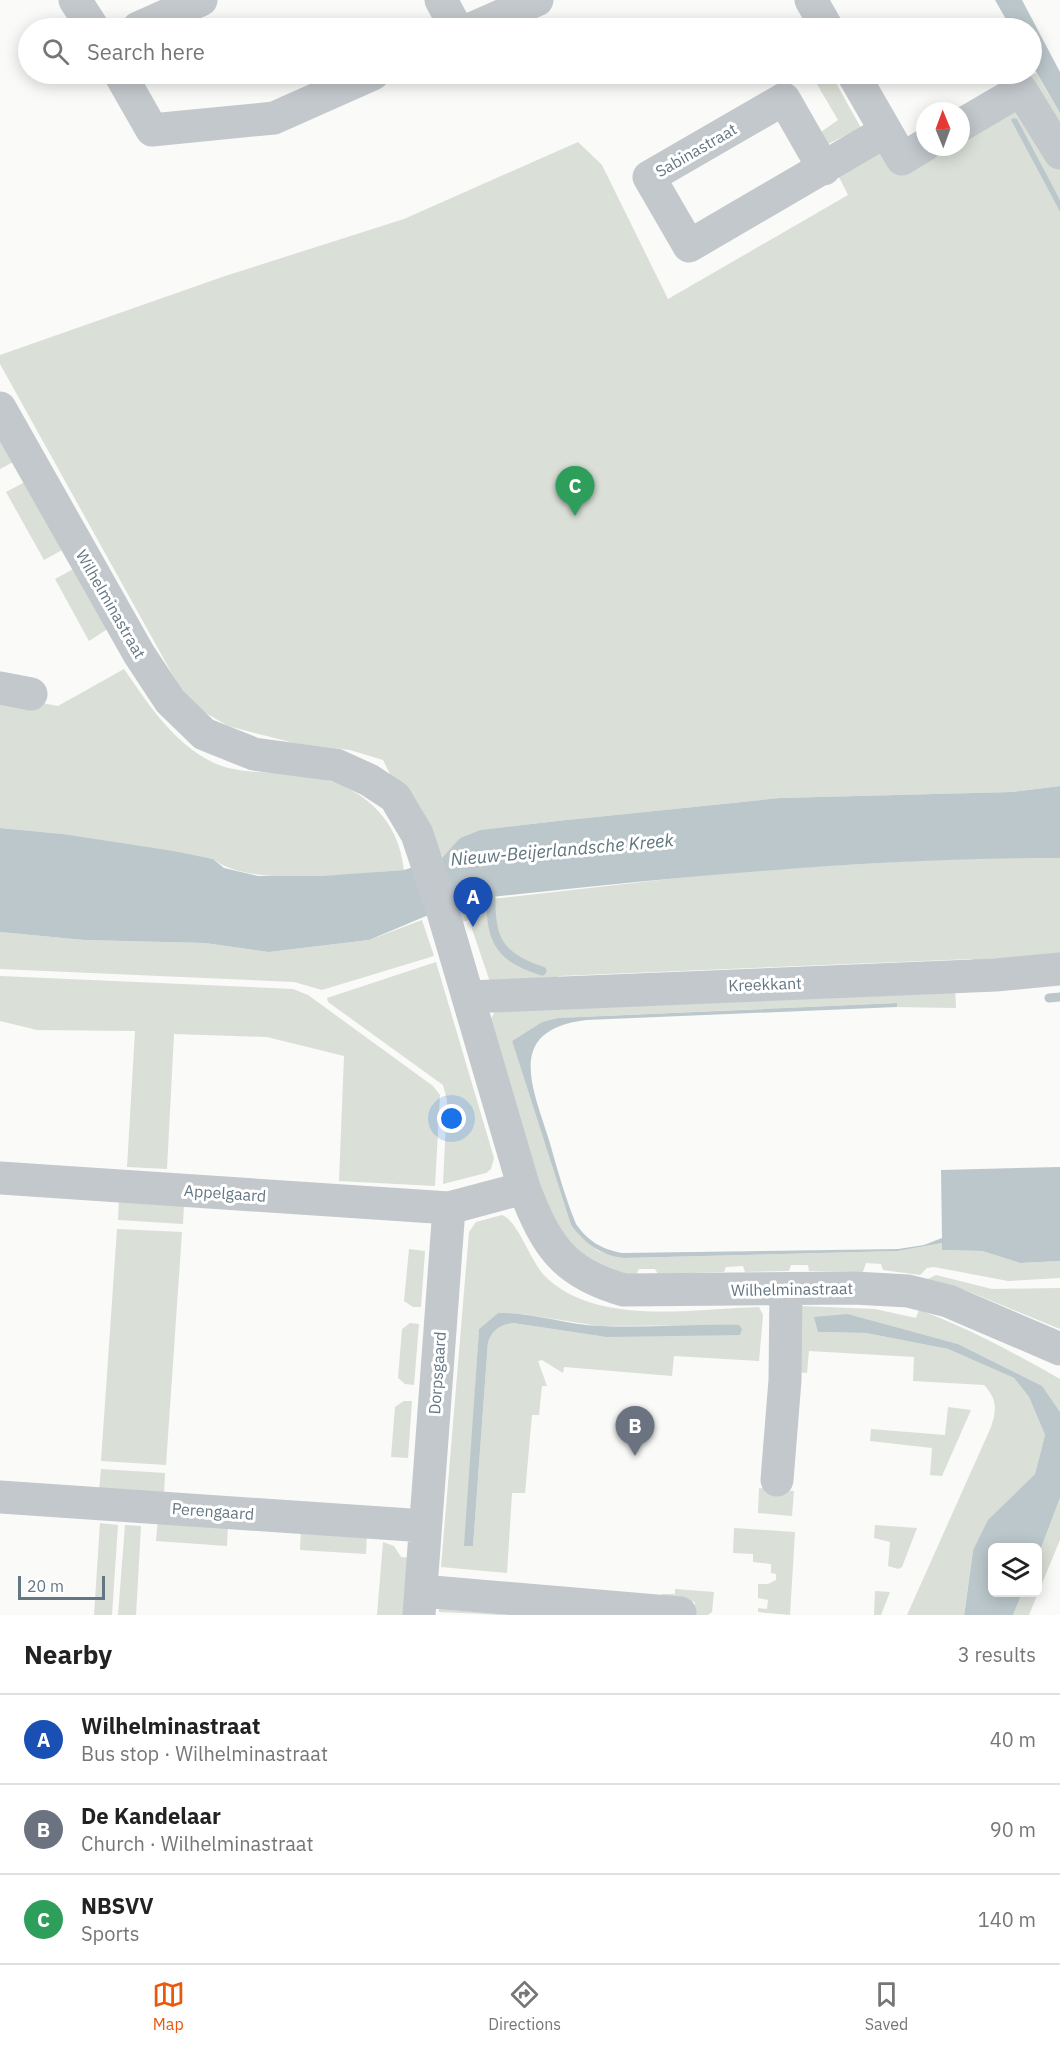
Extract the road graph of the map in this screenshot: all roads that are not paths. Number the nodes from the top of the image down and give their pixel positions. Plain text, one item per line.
1 (75, 0) edge
2 (201, 0) edge
3 (441, 0) edge
4 (537, 0) edge
5 (811, 0) edge
6 (87, 18) edge
7 (160, 18) edge
8 (451, 18) edge
9 (496, 18) edge
10 (821, 18) edge
11 (126, 84) edge
12 (350, 84) edge
13 (859, 84) edge
14 (970, 120) edge
15 (886, 131) junction
16 (916, 150) edge
17 (1060, 153) edge
18 (824, 169) junction
19 (0, 408) edge
20 (1060, 969) edge
21 (469, 997) junction
22 (0, 1178) edge
23 (524, 1188) junction
24 (449, 1208) junction
25 (786, 1289) junction
26 (1060, 1349) edge
27 (777, 1480) dead end
28 (0, 1497) edge
29 (425, 1526) junction
30 (420, 1603) edge
31 (521, 1607) edge
32 (679, 1615) edge

1 - 6 street
2 - 7 street
3 - 8 street
4 - 9 street
5 - 10 street
11 - 12 street
13 - 15 street
14 - 17 street
15 - 16 street
15 - 18 street, Sabinastraat
18 - 18 street, Sabinastraat
19 - 21 street, Wilhelminastraat
20 - 21 street, Kreekkant
21 - 23 street, Wilhelminastraat
22 - 24 street, Appelgaard
23 - 24 street
23 - 25 street, Wilhelminastraat
24 - 29 street, Dorpsgaard
25 - 26 street, Wilhelminastraat
25 - 27 street
28 - 29 street, Perengaard
29 - 30 street, Dorpsgaard
30 - 31 street
31 - 32 street

